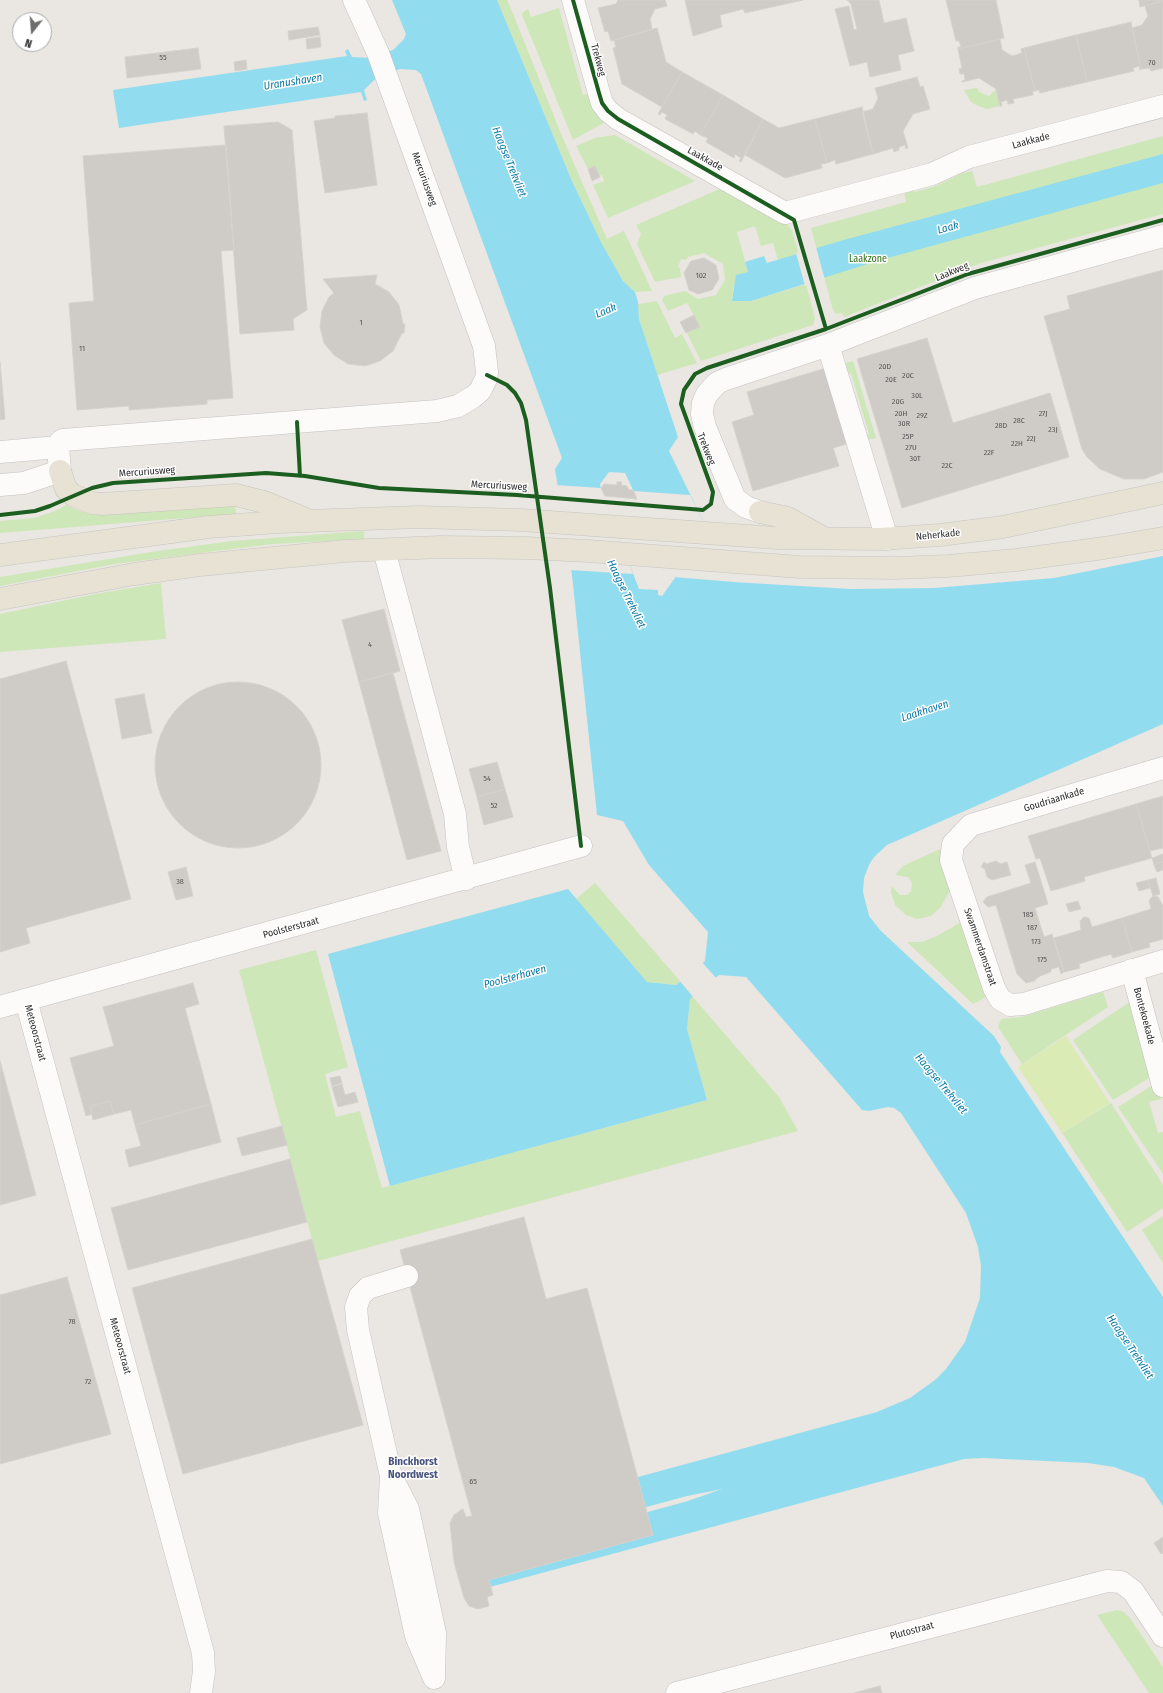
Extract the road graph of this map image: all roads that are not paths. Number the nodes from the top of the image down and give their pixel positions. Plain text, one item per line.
1 (354, 0) edge
2 (573, 0) edge
3 (1163, 106) edge
4 (618, 119) joint
5 (1163, 236) edge
6 (828, 345) junction
7 (63, 444) junction
8 (0, 452) edge
9 (60, 471) junction
10 (0, 485) edge
11 (1163, 493) edge
12 (760, 512) joint
13 (310, 521) junction
14 (1163, 538) edge
15 (887, 539) junction
16 (826, 540) junction
17 (384, 550) junction
18 (0, 555) edge
19 (0, 599) edge
20 (1163, 768) edge
21 (952, 844) joint
22 (581, 846) dead end
23 (466, 879) junction
24 (1163, 961) edge
25 (1132, 970) junction
26 (26, 1000) junction
27 (0, 1007) edge
28 (1163, 1086) edge
29 (407, 1276) dead end
30 (1163, 1636) edge
31 (436, 1686) edge
32 (684, 1692) edge
33 (201, 1693) edge

1 - 7 street, Mercuriusweg
2 - 4 street, Trekweg
3 - 4 street, Laakkade
5 - 6 street
6 - 12 street, Trekweg
6 - 15 street
7 - 8 street, Mercuriusweg
7 - 9 street
9 - 10 street
9 - 13 main road
11 - 15 main road, Neherkade
12 - 16 main road
13 - 16 main road, Neherkade
13 - 18 main road
14 - 17 main road
15 - 16 main road, Neherkade
17 - 19 main road
17 - 23 street
20 - 21 street, Goudriaankade
21 - 25 street, Swammerdamstraat
22 - 23 street, Poolsterstraat
23 - 26 street, Poolsterstraat
24 - 25 street, Swammerdamstraat
25 - 28 street, Bontekoekade
26 - 27 street, Poolsterstraat
26 - 33 street, Meteoorstraat
29 - 31 street
30 - 32 street, Plutostraat

